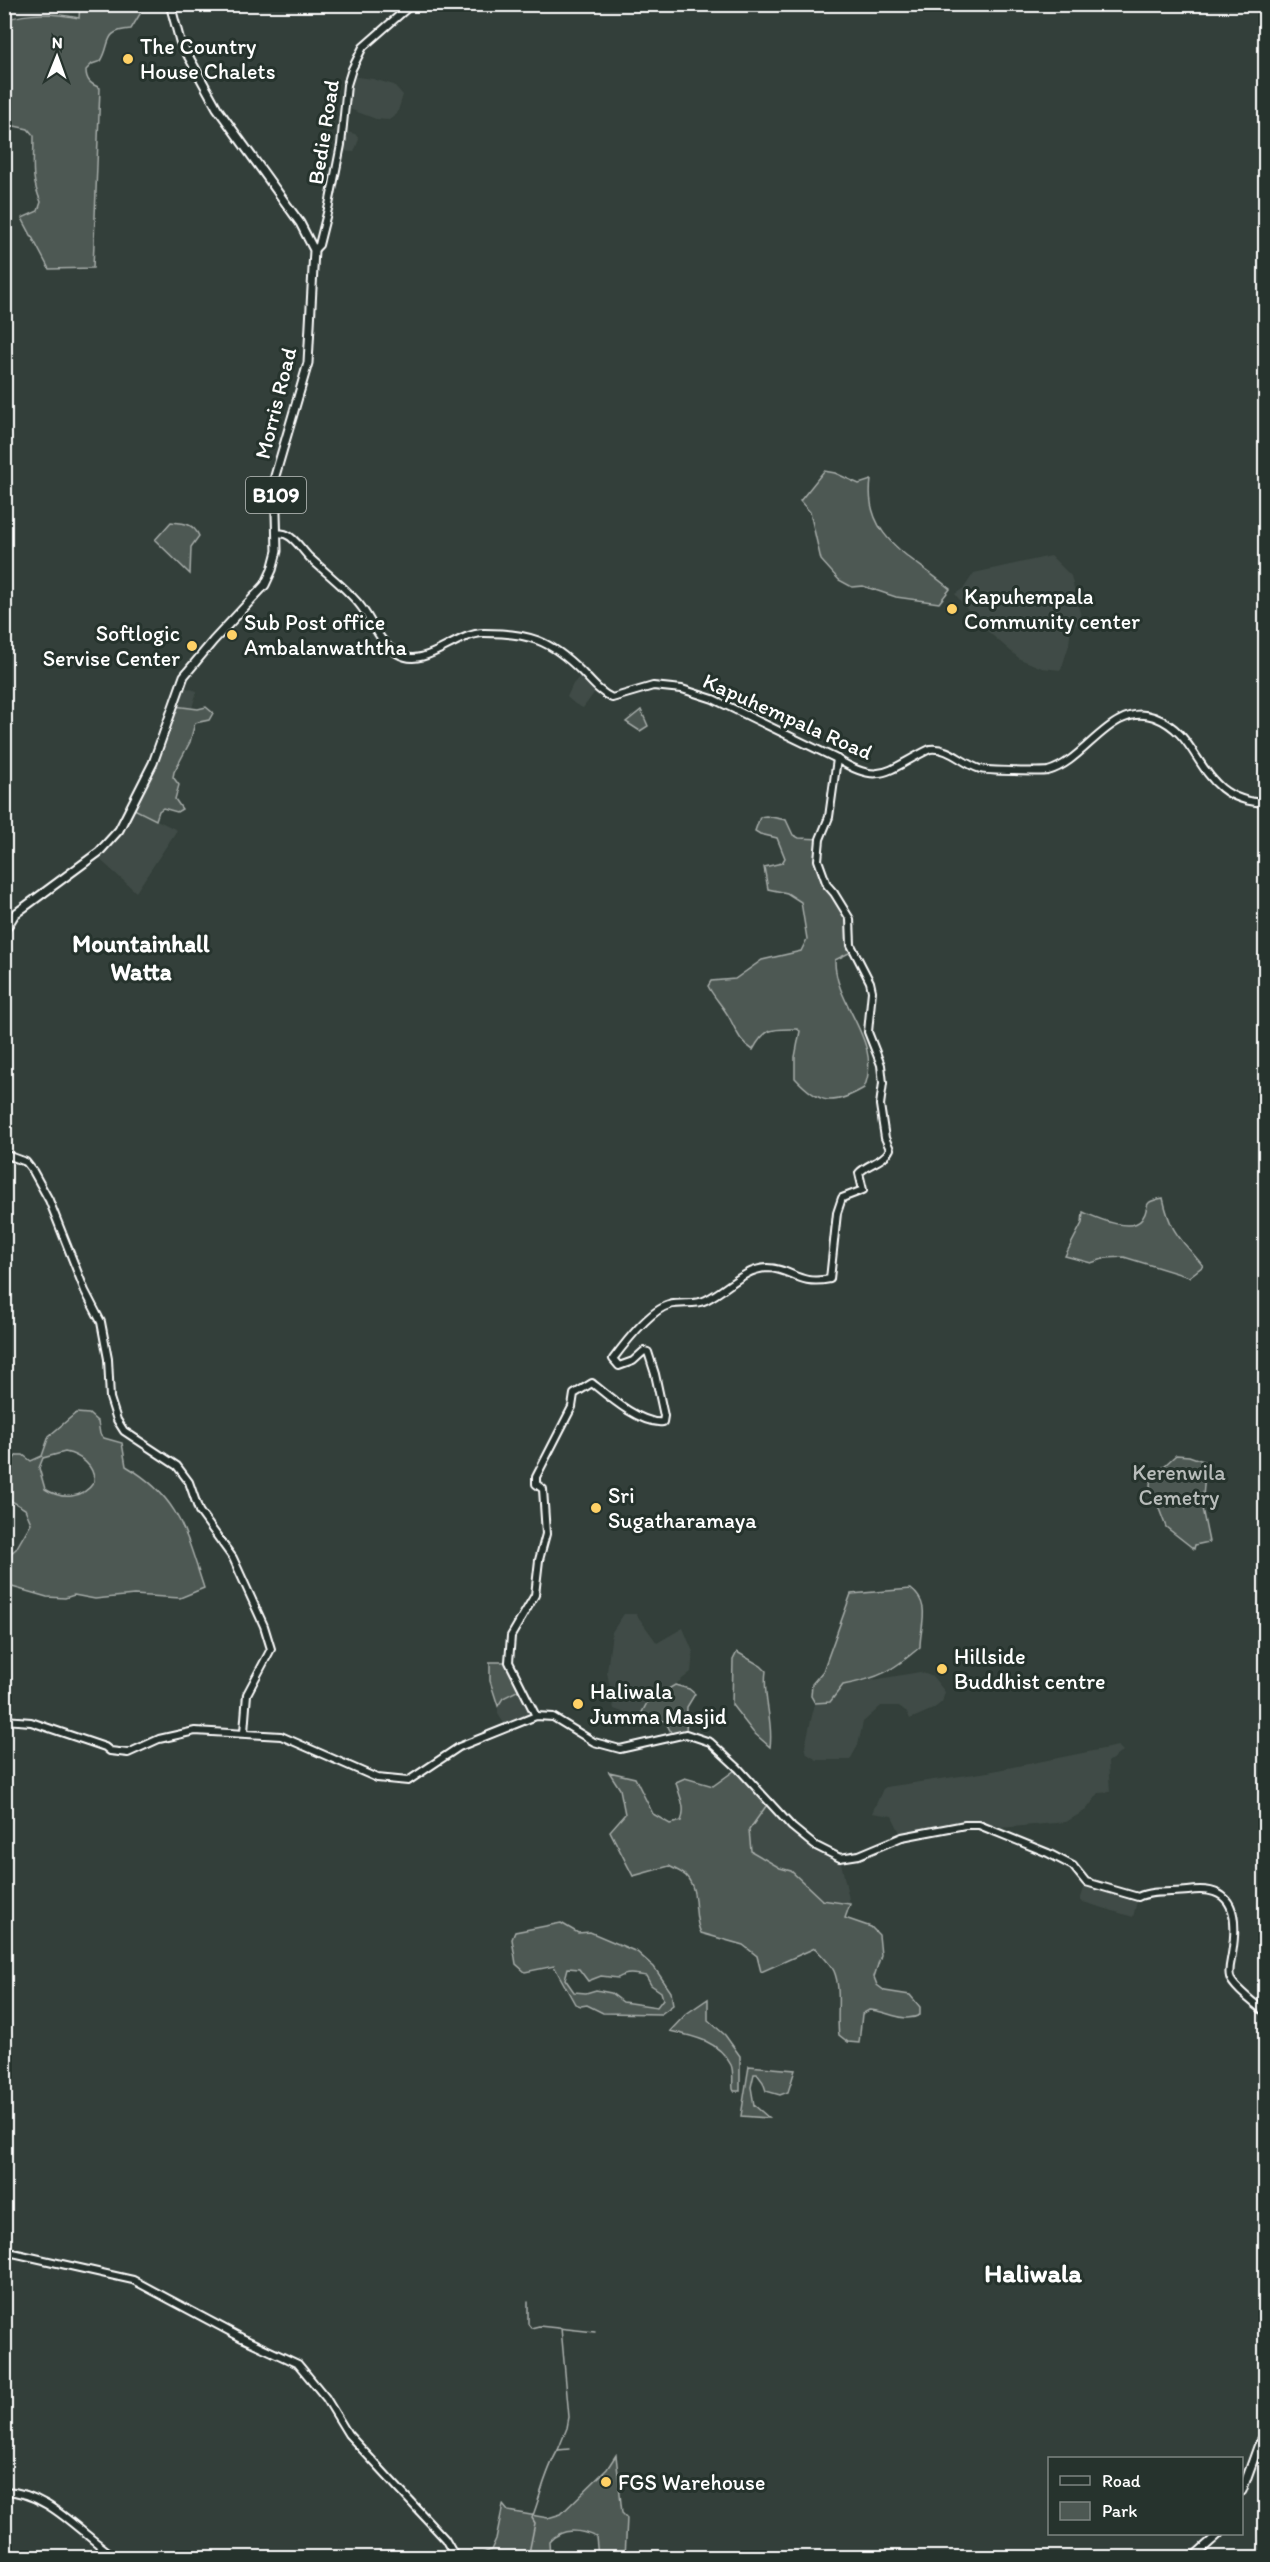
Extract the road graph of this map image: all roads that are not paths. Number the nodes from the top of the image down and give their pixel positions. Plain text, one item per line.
1 (170, 4) edge
2 (412, 4) edge
3 (314, 250) junction
4 (278, 533) junction
5 (837, 759) junction
6 (1266, 803) edge
7 (4, 933) edge
8 (4, 1116) edge
9 (4, 1144) edge
10 (4, 1154) edge
11 (536, 1716) junction
12 (4, 1720) edge
13 (244, 1732) junction
14 (1266, 2013) edge
15 (4, 2251) edge
16 (1266, 2433) edge
17 (1243, 2487) edge
18 (4, 2491) edge
19 (1218, 2535) edge
20 (117, 2558) edge
21 (456, 2558) edge
22 (1192, 2558) edge

1 - 3 main road
2 - 3 street, Bedie Road
3 - 4 main road, Morris Road / B109
4 - 5 street, Kapuhempala Road
4 - 7 main road, Morris Road / B109
5 - 6 street, Kapuhempala Road
5 - 11 street
8 - 9 street
10 - 13 street
11 - 13 street
11 - 14 street
12 - 13 street
15 - 21 street
16 - 17 main road
18 - 20 street
19 - 22 main road

